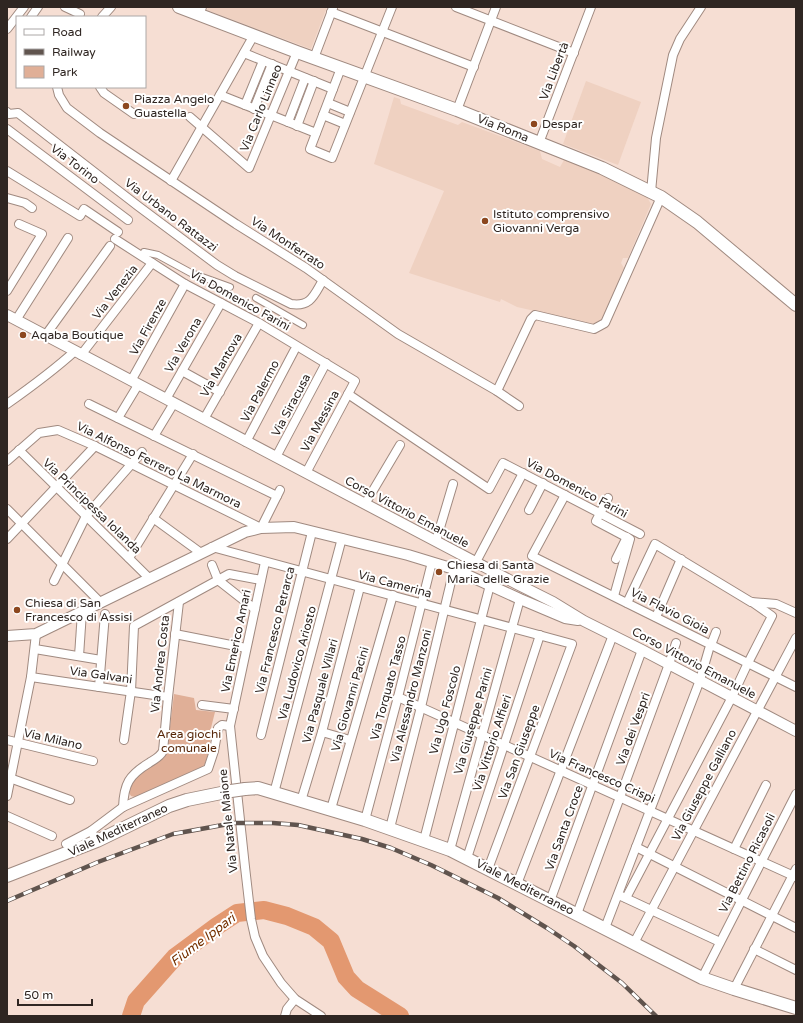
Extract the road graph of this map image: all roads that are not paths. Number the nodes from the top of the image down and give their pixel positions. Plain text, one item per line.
1 (24, 7) edge
2 (38, 7) edge
3 (65, 7) edge
4 (111, 7) edge
5 (179, 7) edge
6 (392, 7) edge
7 (456, 7) edge
8 (496, 7) edge
9 (591, 7) edge
10 (701, 7) edge
11 (332, 10) edge
12 (201, 11) edge
13 (80, 14) dead end
14 (17, 16) edge
15 (32, 16) edge
16 (103, 16) edge
17 (16, 17) edge
18 (491, 21) junction
19 (7, 29) edge
20 (382, 32) junction
21 (254, 36) junction
22 (297, 52) junction
23 (574, 52) junction
24 (244, 53) junction
25 (314, 58) junction
26 (263, 61) junction
27 (272, 64) junction
28 (474, 67) junction
29 (342, 68) junction
30 (289, 71) junction
31 (364, 76) junction
32 (305, 78) junction
33 (314, 81) junction
34 (57, 88) edge
35 (101, 88) edge
36 (333, 89) junction
37 (220, 95) junction
38 (328, 103) junction
39 (246, 105) junction
40 (254, 109) junction
41 (457, 110) junction
42 (7, 112) edge
43 (350, 112) junction
44 (134, 114) dead end
45 (271, 115) junction
46 (323, 115) junction
47 (190, 117) dead end
48 (288, 122) junction
49 (345, 124) junction
50 (202, 126) junction
51 (297, 126) junction
52 (7, 129) edge
53 (316, 133) junction
54 (539, 143) junction
55 (7, 171) edge
56 (171, 181) junction
57 (656, 195) junction
58 (7, 198) edge
59 (32, 208) dead end
60 (128, 220) dead end
61 (19, 224) dead end
62 (68, 238) dead end
63 (110, 246) dead end
64 (144, 252) dead end
65 (152, 263) junction
66 (323, 280) junction
67 (185, 284) junction
68 (230, 287) dead end
69 (7, 291) edge
70 (256, 298) dead end
71 (221, 303) junction
72 (796, 305) edge
73 (7, 315) edge
74 (16, 320) junction
75 (259, 323) junction
76 (303, 325) dead end
77 (45, 336) junction
78 (294, 351) dead end
79 (78, 353) junction
80 (326, 363) junction
81 (182, 371) junction
82 (355, 381) joint
83 (135, 383) junction
84 (498, 391) junction
85 (220, 392) junction
86 (348, 394) junction
87 (170, 401) junction
88 (7, 404) edge
89 (89, 404) dead end
90 (519, 406) dead end
91 (118, 418) junction
92 (204, 419) junction
93 (154, 436) junction
94 (246, 442) junction
95 (400, 445) dead end
96 (95, 446) junction
97 (19, 450) junction
98 (142, 452) dead end
99 (193, 454) junction
100 (276, 457) junction
101 (7, 461) edge
102 (132, 464) junction
103 (306, 473) junction
104 (523, 473) junction
105 (543, 483) junction
106 (174, 484) junction
107 (454, 484) dead end
108 (56, 487) junction
109 (564, 495) junction
110 (608, 498) dead end
111 (365, 504) junction
112 (7, 510) edge
113 (529, 510) dead end
114 (600, 513) junction
115 (86, 516) junction
116 (153, 518) junction
117 (22, 524) junction
118 (261, 528) junction
119 (312, 532) junction
120 (640, 534) dead end
121 (627, 537) junction
122 (342, 538) junction
123 (7, 539) edge
124 (436, 541) junction
125 (212, 548) junction
126 (201, 553) junction
127 (129, 558) junction
128 (616, 558) dead end
129 (681, 559) junction
130 (265, 562) junction
131 (432, 562) junction
132 (476, 562) junction
133 (63, 564) junction
134 (212, 565) dead end
135 (454, 569) junction
136 (302, 571) junction
137 (149, 578) junction
138 (332, 579) junction
139 (218, 580) junction
140 (261, 580) junction
141 (54, 581) dead end
142 (490, 586) junction
143 (360, 587) junction
144 (393, 595) junction
145 (614, 596) junction
146 (520, 599) junction
147 (179, 602) junction
148 (751, 602) junction
149 (101, 603) junction
150 (422, 603) junction
151 (628, 603) junction
152 (255, 609) junction
153 (444, 609) junction
154 (82, 612) junction
155 (796, 613) edge
156 (104, 614) dead end
157 (656, 617) junction
158 (481, 620) junction
159 (584, 621) junction
160 (512, 628) junction
161 (716, 632) dead end
162 (36, 634) junction
163 (175, 634) junction
164 (612, 634) junction
165 (540, 635) junction
166 (7, 636) edge
167 (676, 643) dead end
168 (795, 643) edge
169 (572, 644) joint
170 (710, 647) junction
171 (246, 648) junction
172 (35, 649) junction
173 (642, 650) junction
174 (80, 656) junction
175 (101, 660) junction
176 (669, 664) junction
177 (747, 665) junction
178 (31, 677) junction
179 (776, 677) junction
180 (700, 680) junction
181 (99, 687) junction
182 (796, 687) edge
183 (131, 691) junction
184 (168, 697) junction
185 (398, 697) junction
186 (732, 697) junction
187 (202, 705) dead end
188 (421, 707) junction
189 (234, 708) junction
190 (757, 711) junction
191 (454, 722) junction
192 (230, 726) junction
193 (796, 730) edge
194 (322, 732) junction
195 (261, 734) dead end
196 (482, 734) junction
197 (7, 740) edge
198 (124, 740) dead end
199 (350, 740) junction
200 (17, 743) junction
201 (504, 744) junction
202 (530, 756) junction
203 (93, 761) dead end
204 (560, 770) junction
205 (9, 777) edge
206 (593, 785) junction
207 (766, 785) dead end
208 (274, 793) junction
209 (796, 794) edge
210 (7, 796) edge
211 (620, 797) junction
212 (70, 800) dead end
213 (301, 801) junction
214 (123, 807) junction
215 (330, 809) junction
216 (650, 811) junction
217 (7, 816) edge
218 (668, 819) junction
219 (365, 820) junction
220 (390, 828) junction
221 (694, 830) junction
222 (52, 836) dead end
223 (94, 836) junction
224 (424, 840) junction
225 (66, 844) dead end
226 (636, 847) junction
227 (734, 849) junction
228 (450, 850) junction
229 (649, 854) junction
230 (467, 858) junction
231 (762, 861) junction
232 (675, 867) junction
233 (488, 869) junction
234 (795, 874) edge
235 (7, 876) edge
236 (517, 884) junction
237 (618, 894) junction
238 (626, 898) junction
239 (550, 901) junction
240 (741, 901) junction
241 (652, 910) junction
242 (577, 914) junction
243 (771, 916) junction
244 (605, 928) junction
245 (796, 928) edge
246 (720, 942) junction
247 (634, 943) junction
248 (754, 949) junction
249 (796, 970) edge
250 (702, 978) junction
251 (734, 989) junction
252 (295, 999) junction
253 (796, 1008) edge
254 (285, 1016) edge
255 (321, 1016) edge

1 - 14 street
2 - 15 street
3 - 13 street
4 - 16 street
5 - 12 main road, Via Roma
6 - 20 street
7 - 18 street
8 - 18 street
9 - 23 street, Via Libertà
10 - 57 street
11 - 20 street
11 - 25 street
12 - 21 main road, Via Roma
17 - 19 street
18 - 23 street
18 - 28 street
20 - 28 street
20 - 31 street
21 - 22 main road, Via Roma
21 - 24 street
22 - 25 main road, Via Roma
22 - 30 street, Via Carlo Linneo
23 - 54 street, Via Libertà
24 - 26 street
24 - 37 street
25 - 29 main road, Via Roma
26 - 27 street
26 - 39 street
27 - 30 street
27 - 40 street
28 - 41 street
29 - 31 main road, Via Roma
29 - 36 street
30 - 32 street
30 - 45 street, Via Carlo Linneo
31 - 41 main road, Via Roma
31 - 43 street
32 - 33 street
32 - 48 street
33 - 36 street
33 - 51 street
34 - 56 street, Via Monferrato
35 - 44 street
36 - 38 street
37 - 39 street
37 - 50 street
38 - 43 street
38 - 46 street
39 - 40 street
40 - 45 street
41 - 54 main road, Via Roma
42 - 66 street, Via Urbano Rattazzi
43 - 49 street
45 - 48 street
45 - 50 street, Via Carlo Linneo
46 - 49 street
46 - 53 street
47 - 50 street, Via Carlo Linneo
48 - 51 street
49 - 53 street
50 - 56 street
51 - 53 street
52 - 60 street, Via Torino
54 - 57 main road, Via Roma
55 - 65 street, Via Domenico Farini
56 - 66 street, Via Monferrato
57 - 72 main road, Via Roma
57 - 84 street
58 - 59 street
61 - 69 street
62 - 74 street
63 - 77 street
64 - 68 street
65 - 67 street, Via Domenico Farini
65 - 79 street, Via Venezia
66 - 84 street, Via Monferrato
67 - 71 street, Via Domenico Farini
67 - 83 street, Via Firenze
70 - 76 street
71 - 75 street, Via Domenico Farini
71 - 81 street, Via Verona
73 - 74 street, Corso Vittorio Emanuele
74 - 77 street, Corso Vittorio Emanuele
75 - 80 street, Via Domenico Farini
75 - 85 street, Via Mantova
77 - 79 street, Corso Vittorio Emanuele
78 - 94 street, Via Palermo
79 - 83 street, Corso Vittorio Emanuele
79 - 88 street, Via Venezia
80 - 82 street, Via Domenico Farini
80 - 100 street, Via Siracusa
81 - 85 street
81 - 87 street, Via Verona
82 - 86 street, Via Messina
83 - 87 street, Corso Vittorio Emanuele
83 - 91 street, Via Firenze
84 - 90 street, Via Monferrato
85 - 92 street, Via Mantova
86 - 103 street, Via Messina
86 - 104 street, Via Domenico Farini
87 - 92 street, Corso Vittorio Emanuele
87 - 93 street, Via Verona
89 - 91 street
91 - 93 street
92 - 94 street, Corso Vittorio Emanuele
93 - 99 street
94 - 100 street, Corso Vittorio Emanuele
95 - 111 street
96 - 97 street, Via Alfonso Ferrero La Marmora
96 - 102 street, Via Alfonso Ferrero La Marmora
96 - 108 street
97 - 101 street, Via Alfonso Ferrero La Marmora
97 - 108 street, Via Principessa Iolanda
98 - 102 street
99 - 106 street
99 - 118 street
100 - 103 street, Corso Vittorio Emanuele
102 - 106 street, Via Alfonso Ferrero La Marmora
102 - 115 street
103 - 111 street, Corso Vittorio Emanuele
104 - 105 street, Via Domenico Farini
104 - 132 street
105 - 109 street, Via Domenico Farini
105 - 113 street
106 - 116 street
106 - 118 street, Via Alfonso Ferrero La Marmora
107 - 124 street
108 - 115 street, Via Principessa Iolanda
108 - 117 street
109 - 114 street, Via Domenico Farini
109 - 145 street, Via Flavio Gioia
110 - 114 street
111 - 124 street, Corso Vittorio Emanuele
112 - 117 street
114 - 120 street, Via Domenico Farini
114 - 121 street
115 - 127 street, Via Principessa Iolanda
115 - 133 street
116 - 126 street
116 - 127 street
117 - 123 street
117 - 133 street
118 - 119 street
118 - 125 street
119 - 122 street
119 - 136 street, Via Francesco Petrarca
121 - 128 street
121 - 145 street
122 - 131 street
122 - 138 street, Via Ludovico Ariosto
124 - 132 street, Corso Vittorio Emanuele
125 - 126 street
125 - 130 street, Via Camerina
126 - 137 street
127 - 137 street, Via Principessa Iolanda
129 - 148 street
129 - 151 street
129 - 157 street
130 - 136 street, Via Camerina
130 - 140 street, Via Emerico Amari
131 - 135 street
131 - 150 street, Via Torquato Tasso
132 - 159 street, Corso Vittorio Emanuele
133 - 141 street
133 - 149 street
134 - 139 street
135 - 142 street
135 - 153 street, Via Alessandro Manzoni
136 - 138 street, Via Camerina
136 - 195 street, Via Francesco Petrarca
137 - 149 street
138 - 143 street, Via Camerina
138 - 208 street, Via Ludovico Ariosto
139 - 140 street
139 - 147 street
139 - 152 street
140 - 152 street, Via Emerico Amari
142 - 146 street
142 - 158 street, Via Ugo Foscolo
143 - 144 street, Via Camerina
143 - 194 street, Via Pasquale Villari
144 - 150 street, Via Camerina
144 - 199 street, Via Giovanni Pacini
145 - 151 street, Via Flavio Gioia
146 - 159 street
146 - 160 street, Via Giuseppe Parini
147 - 163 street, Via Andrea Costa
147 - 183 street
148 - 155 street
148 - 177 street
149 - 154 street
150 - 153 street, Via Camerina
150 - 185 street, Via Torquato Tasso
151 - 157 street, Via Flavio Gioia
152 - 171 street, Via Emerico Amari
153 - 158 street, Via Camerina
153 - 188 street, Via Alessandro Manzoni
154 - 162 street
154 - 174 street
156 - 175 street
157 - 170 street, Via Flavio Gioia
158 - 160 street, Via Camerina
158 - 191 street, Via Ugo Foscolo
159 - 164 street, Corso Vittorio Emanuele
160 - 165 street, Via Camerina
160 - 196 street, Via Giuseppe Parini
161 - 170 street
162 - 166 street
162 - 172 street
163 - 171 street
163 - 184 street, Via Andrea Costa
164 - 173 street, Corso Vittorio Emanuele
164 - 204 street
165 - 169 street, Via Camerina
165 - 201 street, Via Vittorio Alfieri
167 - 176 street, Via dei Vespri
168 - 179 street, Via Giuseppe Galliano
169 - 202 street, Via San Giuseppe
170 - 177 street, Via Flavio Gioia
170 - 180 street
171 - 189 street, Via Emerico Amari
172 - 174 street
172 - 178 street
173 - 176 street, Corso Vittorio Emanuele
173 - 206 street, Via Santa Croce
174 - 175 street
175 - 181 street
176 - 180 street, Corso Vittorio Emanuele
176 - 211 street, Via dei Vespri
177 - 179 street, Via Flavio Gioia
177 - 186 street
178 - 181 street, Via Galvani
178 - 200 street
179 - 182 street, Via Flavio Gioia
179 - 190 street, Via Giuseppe Galliano
180 - 186 street, Corso Vittorio Emanuele
180 - 216 street
181 - 183 street, Via Galvani
183 - 184 street, Via Galvani
183 - 198 street
184 - 214 street, Via Andrea Costa
185 - 188 street, Via Francesco Crispi
185 - 219 street, Via Torquato Tasso
186 - 190 street, Corso Vittorio Emanuele
186 - 218 street
187 - 189 street
188 - 191 street, Via Francesco Crispi
188 - 220 street, Via Alessandro Manzoni
189 - 192 street, Via Emerico Amari
190 - 193 street, Corso Vittorio Emanuele
190 - 221 street, Via Giuseppe Galliano
191 - 196 street, Via Francesco Crispi
191 - 224 street, Via Ugo Foscolo
192 - 214 street
192 - 252 street, Via Natale Maione
194 - 199 street
194 - 213 street, Via Pasquale Villari
196 - 201 street, Via Francesco Crispi
196 - 228 street, Via Giuseppe Parini
197 - 200 street, Via Milano
199 - 215 street, Via Giovanni Pacini
200 - 203 street, Via Milano
200 - 205 street
201 - 202 street, Via Francesco Crispi
201 - 230 street, Via Vittorio Alfieri
202 - 204 street, Via Francesco Crispi
202 - 233 street, Via San Giuseppe
204 - 206 street, Via Francesco Crispi
204 - 236 street
205 - 210 street
205 - 212 street
206 - 211 street, Via Francesco Crispi
206 - 239 street, Via Santa Croce
207 - 227 street
208 - 213 main road, Viale Mediterraneo
208 - 223 main road, Viale Mediterraneo, bridge
209 - 231 street, Via Bettino Ricasoli
211 - 216 street, Via Francesco Crispi
211 - 242 street, Via dei Vespri
213 - 215 main road, Viale Mediterraneo
214 - 223 street
215 - 219 main road, Viale Mediterraneo
216 - 218 street, Via Francesco Crispi
216 - 226 street
217 - 222 street
218 - 221 street, Via Francesco Crispi
218 - 229 street
219 - 220 main road, Viale Mediterraneo
220 - 224 main road, Viale Mediterraneo
221 - 227 street, Via Francesco Crispi
221 - 232 street, Via Giuseppe Galliano
223 - 225 street
223 - 235 main road, Viale Mediterraneo
224 - 228 main road, Viale Mediterraneo
226 - 229 street
226 - 237 street
227 - 231 street, Via Francesco Crispi
228 - 230 main road, Viale Mediterraneo
229 - 232 street
229 - 238 street
230 - 233 main road, Viale Mediterraneo
231 - 234 street, Via Francesco Crispi
231 - 240 street, Via Bettino Ricasoli
232 - 240 street
232 - 241 street, Via Giuseppe Galliano
233 - 236 main road, Viale Mediterraneo
234 - 243 street
236 - 239 main road, Viale Mediterraneo
237 - 238 street
237 - 244 street
238 - 241 street
239 - 242 main road, Viale Mediterraneo
240 - 243 street
240 - 246 street, Via Bettino Ricasoli
241 - 246 street
241 - 247 street, Via Giuseppe Galliano
242 - 244 main road, Viale Mediterraneo
243 - 245 street
243 - 248 street
244 - 247 main road, Viale Mediterraneo
246 - 250 street, Via Bettino Ricasoli
247 - 250 main road, Viale Mediterraneo
248 - 249 street
248 - 251 street
250 - 251 main road, Viale Mediterraneo
251 - 253 main road, Viale Mediterraneo
252 - 254 street
252 - 255 street

